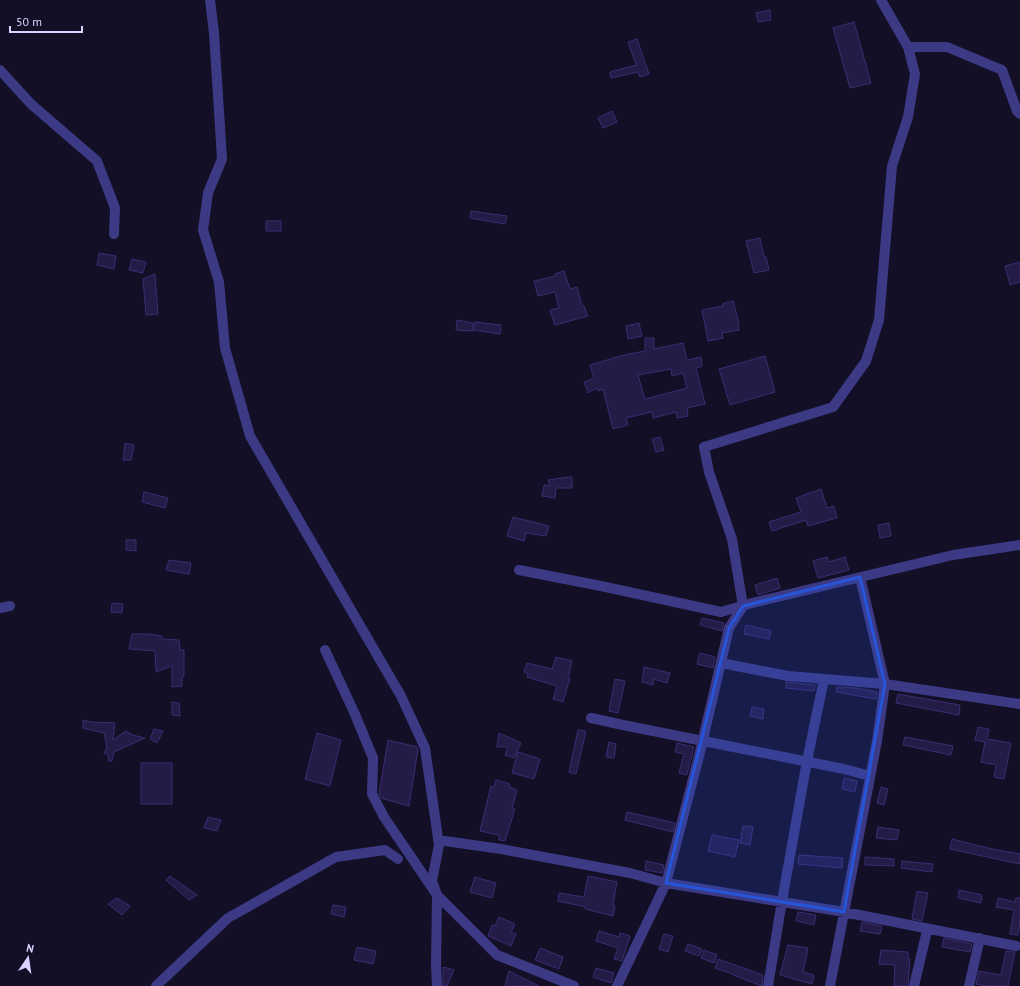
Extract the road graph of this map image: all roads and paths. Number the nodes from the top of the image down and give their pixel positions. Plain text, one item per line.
1 (210, 0) edge
2 (881, 0) edge
3 (908, 47) junction
4 (0, 70) edge
5 (1020, 114) edge
6 (114, 234) dead end
7 (1020, 544) edge
8 (519, 570) dead end
9 (860, 577) junction
10 (743, 606) junction
11 (325, 650) dead end
12 (721, 663) junction
13 (824, 678) junction
14 (885, 684) junction
15 (1020, 704) edge
16 (591, 718) dead end
17 (703, 740) junction
18 (807, 761) junction
19 (870, 776) junction
20 (438, 840) junction
21 (398, 859) dead end
22 (666, 883) junction
23 (437, 895) junction
24 (782, 901) junction
25 (844, 912) junction
26 (926, 928) junction
27 (980, 938) junction
28 (1016, 946) dead end
29 (156, 986) edge
30 (437, 986) edge
31 (574, 986) edge
32 (617, 986) edge
33 (768, 986) edge
34 (830, 986) edge
35 (914, 986) edge
36 (969, 986) edge

1 - 20 street
2 - 3 street
3 - 5 street
3 - 10 street
4 - 6 street
7 - 9 street
8 - 10 street
9 - 10 street
9 - 14 street
10 - 12 street
11 - 23 street
12 - 13 street
12 - 17 street
13 - 14 street
13 - 18 street
14 - 15 street
14 - 19 street
16 - 17 street
17 - 18 street
17 - 22 street
18 - 19 street
18 - 24 street
19 - 25 street
20 - 22 street
20 - 23 street
21 - 29 street
22 - 24 street
22 - 32 street
23 - 30 street
23 - 31 street
24 - 25 street
24 - 33 street
25 - 26 street
25 - 34 street
26 - 27 street
26 - 35 street
27 - 28 street
27 - 36 street

